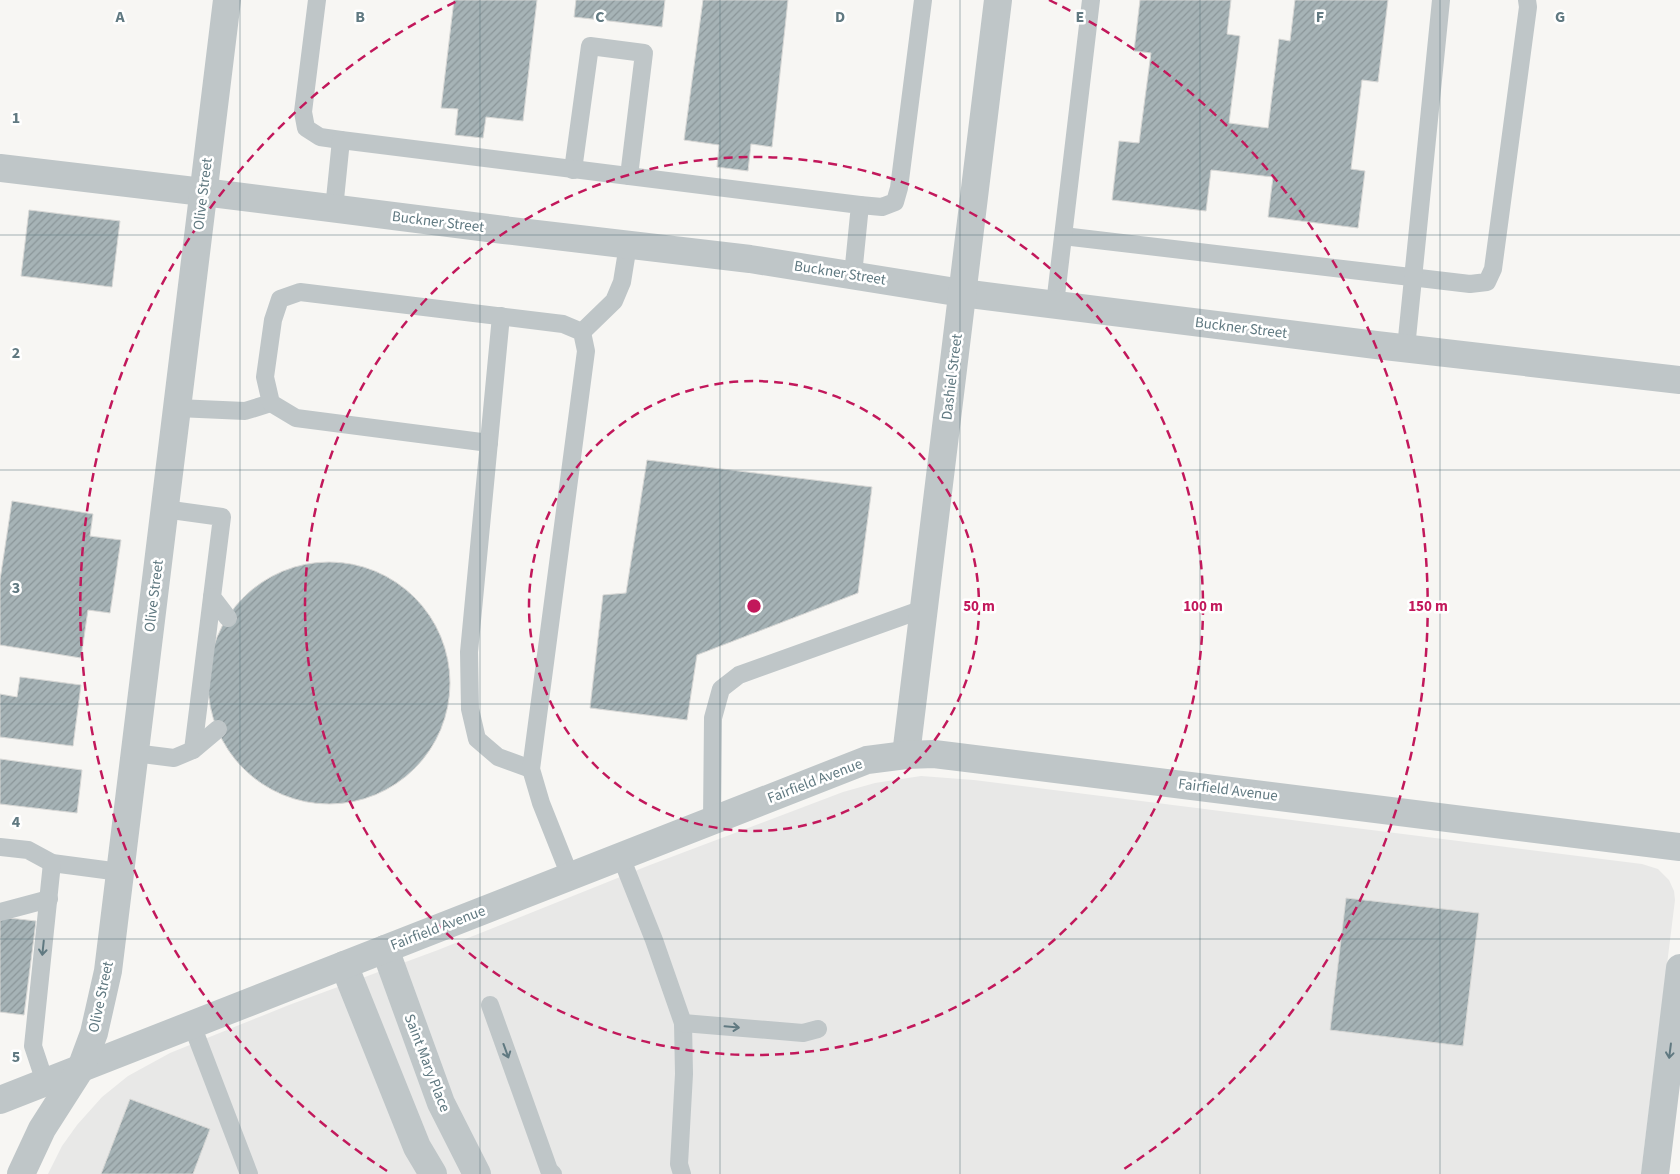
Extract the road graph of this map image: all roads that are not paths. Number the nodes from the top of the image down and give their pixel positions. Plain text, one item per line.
1 (226, 0) edge
2 (317, 0) edge
3 (923, 0) edge
4 (998, 0) edge
5 (1091, 0) edge
6 (1441, 0) edge
7 (1527, 0) edge
8 (341, 140) junction
9 (0, 168) edge
10 (573, 170) junction
11 (629, 176) junction
12 (203, 192) junction
13 (860, 205) junction
14 (334, 209) junction
15 (1063, 236) junction
16 (628, 245) junction
17 (853, 275) junction
18 (1413, 278) junction
19 (962, 293) junction
20 (1055, 304) junction
21 (501, 316) junction
22 (582, 332) junction
23 (1406, 348) junction
24 (1680, 380) edge
25 (271, 404) junction
26 (177, 408) junction
27 (489, 443) junction
28 (164, 509) junction
29 (212, 597) junction
30 (923, 609) junction
31 (228, 618) dead end
32 (218, 729) dead end
33 (193, 750) junction
34 (134, 753) junction
35 (906, 754) junction
36 (531, 769) junction
37 (712, 821) junction
38 (0, 847) edge
39 (1680, 847) edge
40 (621, 857) junction
41 (52, 863) junction
42 (120, 872) junction
43 (570, 876) junction
44 (49, 899) junction
45 (0, 912) edge
46 (385, 949) junction
47 (344, 965) junction
48 (1680, 968) edge
49 (490, 1005) dead end
50 (683, 1023) junction
51 (192, 1025) junction
52 (818, 1029) dead end
53 (80, 1068) junction
54 (45, 1082) junction
55 (0, 1100) edge
56 (21, 1174) edge
57 (248, 1174) edge
58 (433, 1174) edge
59 (478, 1174) edge
60 (553, 1174) edge
61 (682, 1174) edge
62 (1655, 1174) edge

1 - 12 street, Olive Street
2 - 8 lane
3 - 13 lane
4 - 19 street, Dashiel Street
5 - 15 lane
6 - 18 lane
7 - 18 lane
8 - 10 lane
8 - 14 lane
9 - 12 street, Buckner Street
10 - 11 lane
10 - 11 lane
11 - 13 lane
12 - 14 street, Buckner Street
12 - 26 street, Olive Street
13 - 17 lane
14 - 16 street, Buckner Street
15 - 18 lane
15 - 20 lane
16 - 17 street, Buckner Street
16 - 22 lane
17 - 19 street, Buckner Street
18 - 23 lane
19 - 20 street, Buckner Street
19 - 30 street, Dashiel Street
20 - 23 street, Buckner Street
21 - 22 lane
21 - 25 lane
21 - 27 lane
22 - 36 lane
23 - 24 street, Buckner Street
25 - 26 lane
25 - 27 lane
26 - 28 street, Olive Street
27 - 36 lane
28 - 29 lane
28 - 34 street, Olive Street
29 - 31 lane
29 - 33 lane
30 - 35 street, Dashiel Street
30 - 37 lane
32 - 33 lane
33 - 34 lane
34 - 42 street, Olive Street
35 - 37 street, Fairfield Avenue
35 - 39 street, Fairfield Avenue
36 - 43 lane
37 - 40 street, Fairfield Avenue
38 - 41 lane
40 - 43 street, Fairfield Avenue
40 - 50 lane
41 - 42 lane
41 - 44 lane
42 - 53 street, Olive Street
43 - 46 street, Fairfield Avenue
44 - 45 lane
44 -> 54 lane
46 - 47 street, Fairfield Avenue
46 - 59 street, Saint Mary Place
47 - 51 street, Fairfield Avenue
47 - 58 street
48 -> 62 street
49 -> 60 lane
50 -> 52 lane
50 - 61 lane
51 - 53 street, Fairfield Avenue
51 - 57 lane
53 - 54 street, Fairfield Avenue
53 - 56 street, Olive Street
54 - 55 street, Fairfield Avenue

